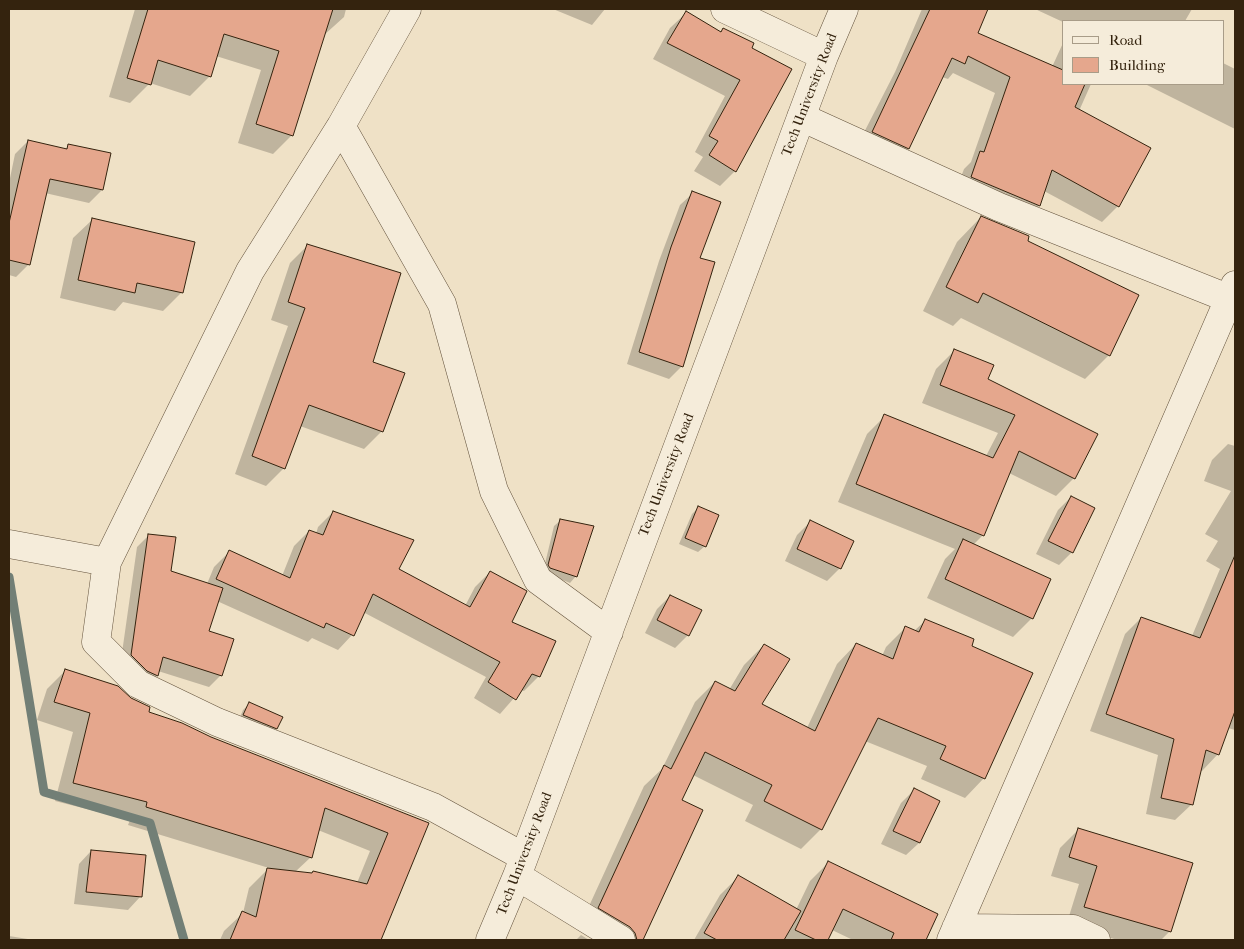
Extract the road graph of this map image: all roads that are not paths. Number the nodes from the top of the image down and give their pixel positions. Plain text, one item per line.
1 (407, 9) edge
2 (725, 9) edge
3 (844, 9) edge
4 (824, 56) junction
5 (801, 117) junction
6 (340, 126) junction
7 (1233, 295) edge
8 (9, 544) edge
9 (108, 562) junction
10 (608, 632) junction
11 (521, 867) junction
12 (954, 934) edge
13 (490, 940) edge
14 (622, 940) edge
15 (1096, 940) edge

1 - 6 street
2 - 4 street
3 - 4 street, Tech University Road
4 - 5 street, Tech University Road
5 - 7 street
5 - 10 street, Tech University Road
6 - 9 street
6 - 10 street
7 - 12 street
8 - 9 street
9 - 11 street
10 - 11 street, Tech University Road
11 - 13 street, Tech University Road
11 - 14 street
12 - 15 street

